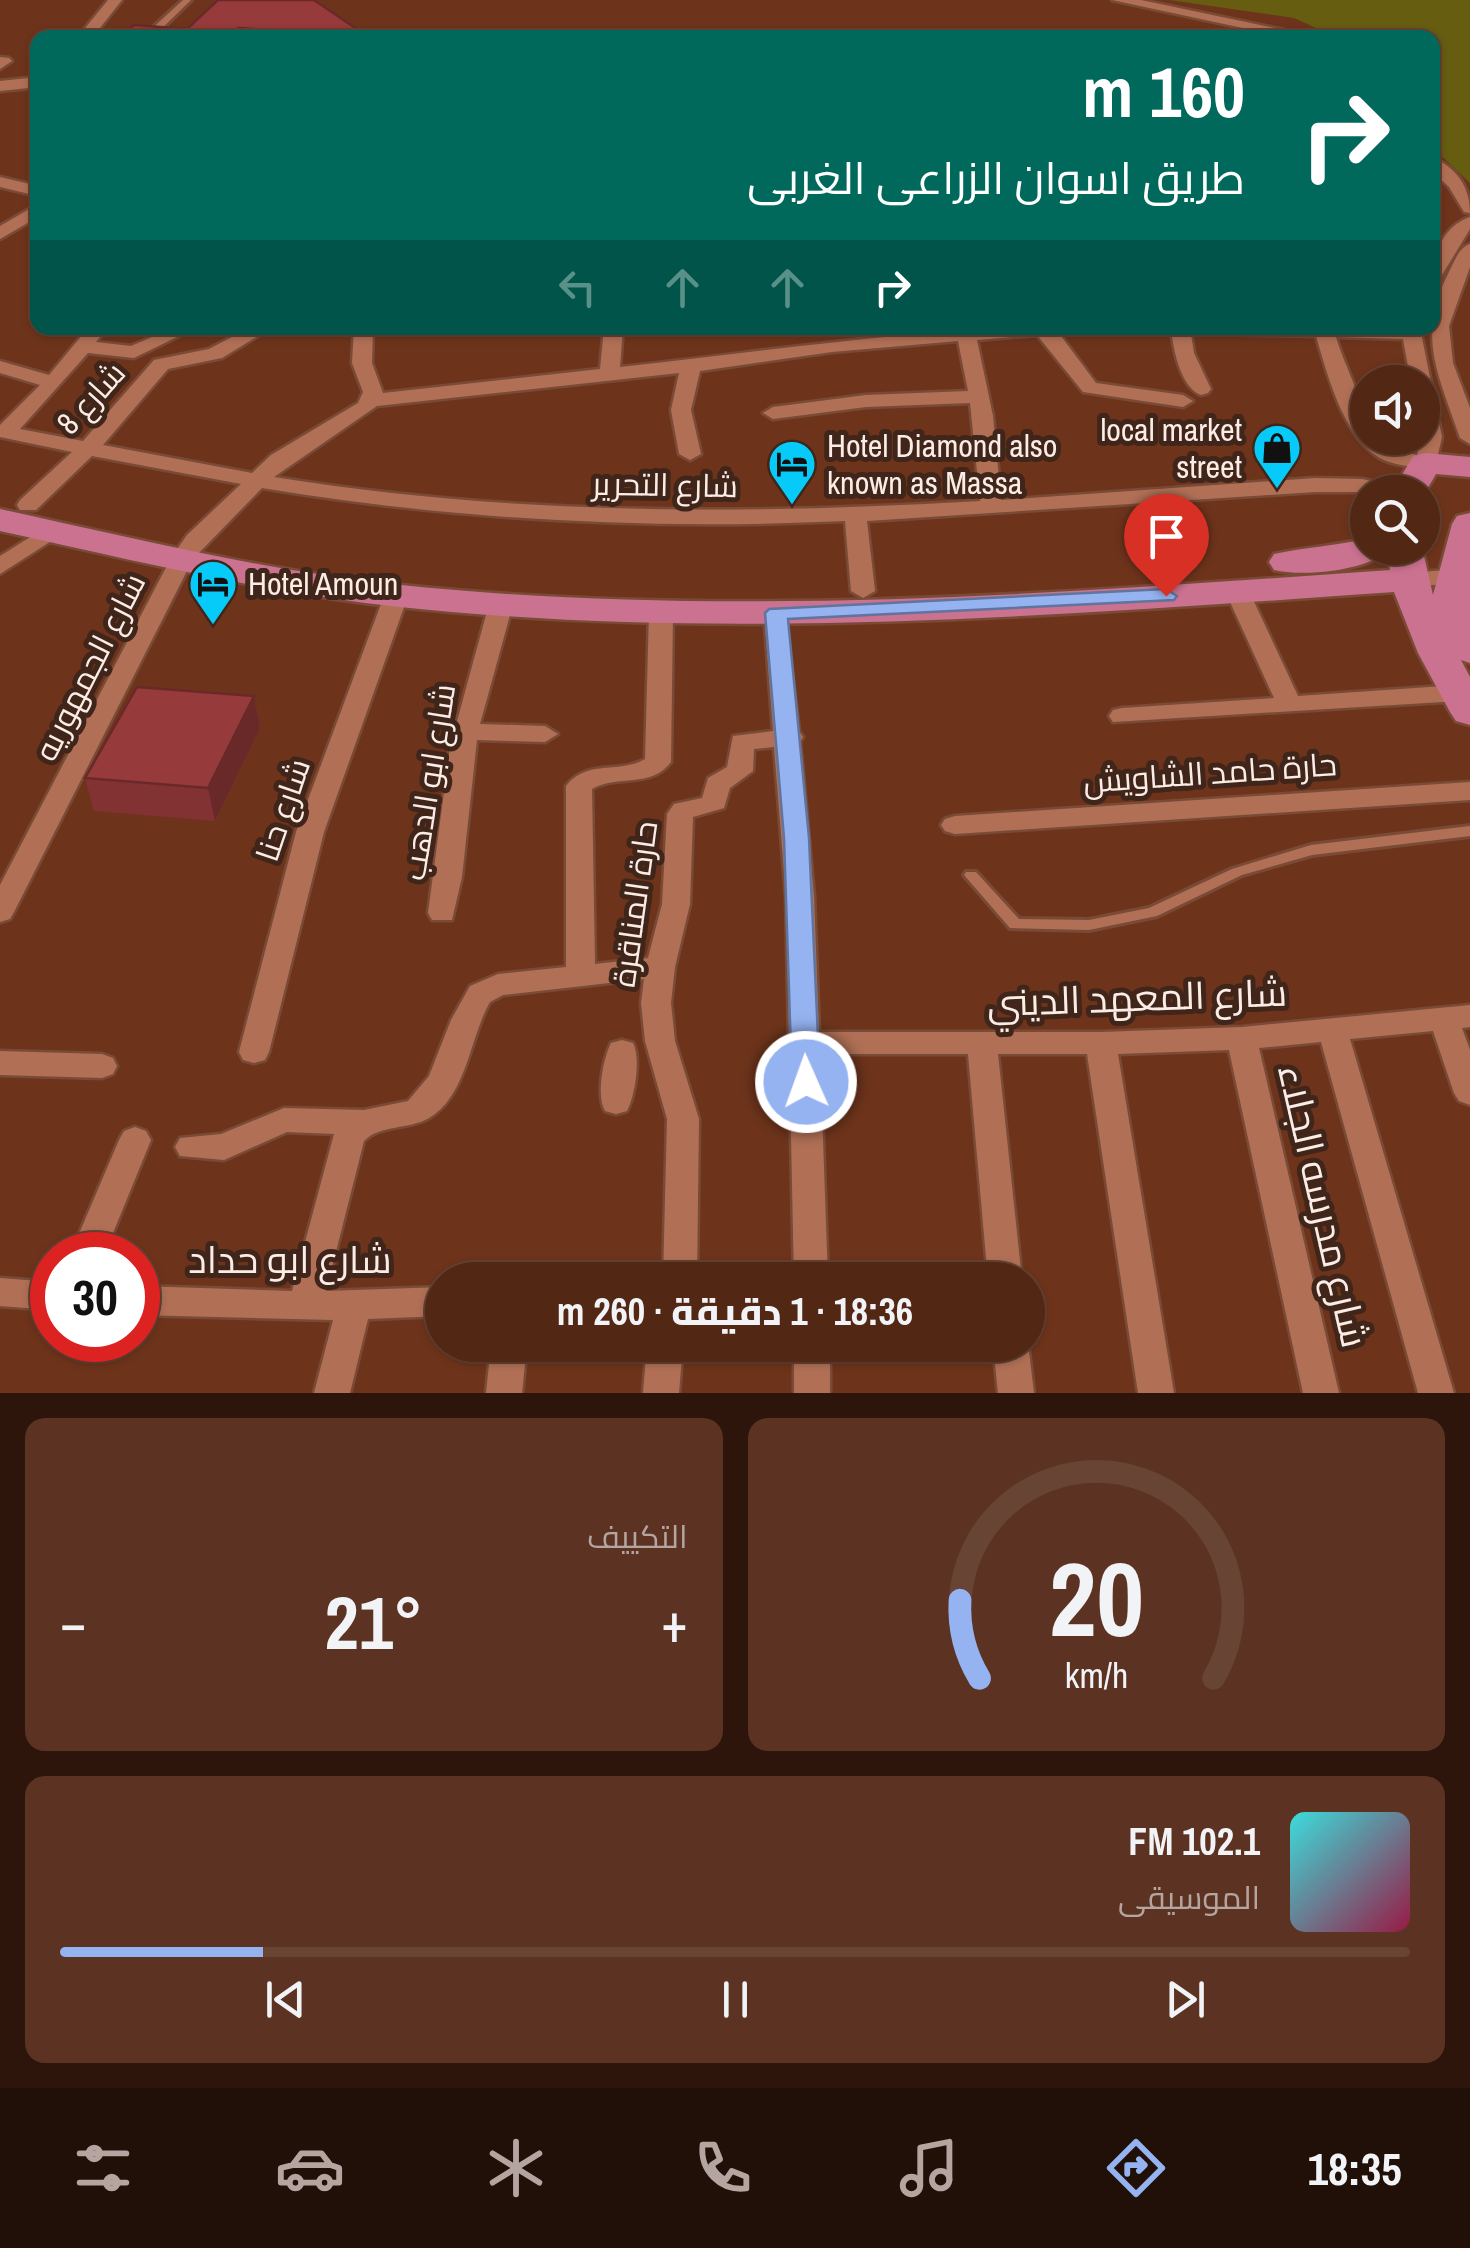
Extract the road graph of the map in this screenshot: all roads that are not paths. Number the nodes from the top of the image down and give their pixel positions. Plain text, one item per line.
1 (116, 0) edge
2 (1119, 0) edge
3 (185, 2) edge
4 (199, 2) edge
5 (91, 30) edge
6 (155, 30) edge
7 (1274, 30) edge
8 (30, 84) edge
9 (0, 86) edge
10 (1440, 169) edge
11 (0, 182) edge
12 (30, 189) edge
13 (1470, 208) edge
14 (30, 214) edge
15 (1440, 224) dead end
16 (1467, 227) edge
17 (0, 234) edge
18 (1470, 250) edge
19 (1451, 281) edge
20 (1440, 317) edge
21 (92, 335) edge
22 (171, 335) edge
23 (249, 335) edge
24 (363, 335) edge
25 (613, 335) edge
26 (851, 335) edge
27 (989, 335) edge
28 (1049, 335) edge
29 (1181, 335) edge
30 (1326, 335) edge
31 (1412, 335) edge
32 (1440, 335) edge
33 (966, 338) junction
34 (860, 344) junction
35 (83, 347) junction
36 (1418, 365) edge
37 (692, 366) junction
38 (0, 367) edge
39 (610, 374) junction
40 (1445, 374) junction
41 (1470, 374) edge
42 (53, 382) junction
43 (1201, 389) dead end
44 (980, 397) junction
45 (372, 400) junction
46 (1182, 401) dead end
47 (1350, 402) edge
48 (774, 413) dead end
49 (2, 431) edge
50 (1470, 438) edge
51 (88, 448) junction
52 (690, 454) dead end
53 (1390, 455) edge
54 (1470, 467) edge
55 (1414, 475) edge
56 (1431, 475) edge
57 (254, 482) junction
58 (1350, 486) edge
59 (991, 506) junction
60 (20, 514) edge
61 (855, 515) junction
62 (1470, 524) edge
63 (189, 549) junction
64 (1350, 554) edge
65 (1401, 565) edge
66 (1407, 565) edge
67 (1412, 565) edge
68 (0, 567) edge
69 (1461, 576) edge
70 (452, 591) junction
71 (862, 591) junction
72 (1238, 593) junction
73 (396, 596) junction
74 (501, 604) junction
75 (661, 612) junction
76 (776, 613) junction
77 (1468, 644) edge
78 (1465, 703) edge
79 (1290, 704) junction
80 (1122, 716) dead end
81 (466, 732) junction
82 (545, 734) dead end
83 (790, 737) junction
84 (1470, 791) edge
85 (955, 825) dead end
86 (1470, 831) edge
87 (971, 875) dead end
88 (0, 912) edge
89 (442, 913) dead end
90 (660, 967) junction
91 (581, 975) junction
92 (1457, 1017) edge
93 (1333, 1031) junction
94 (1242, 1038) junction
95 (805, 1043) junction
96 (982, 1043) junction
97 (1101, 1043) junction
98 (254, 1052) dead end
99 (666, 1060) junction
100 (0, 1063) edge
101 (102, 1066) dead end
102 (1470, 1093) edge
103 (616, 1102) dead end
104 (362, 1122) junction
105 (135, 1140) dead end
106 (191, 1146) dead end
107 (97, 1232) edge
108 (680, 1262) edge
109 (811, 1262) edge
110 (1003, 1262) edge
111 (0, 1292) edge
112 (30, 1294) edge
113 (160, 1302) edge
114 (425, 1303) edge
115 (306, 1306) junction
116 (354, 1306) junction
117 (507, 1362) edge
118 (663, 1362) edge
119 (812, 1362) edge
120 (1013, 1362) edge
121 (332, 1393) edge
122 (504, 1393) edge
123 (660, 1393) edge
124 (812, 1393) edge
125 (1016, 1393) edge
126 (1156, 1393) edge
127 (1321, 1393) edge
128 (1436, 1393) edge

1 - 5 street
2 - 7 street
3 - 4 lane
3 - 6 lane
8 - 9 street
10 - 13 street
11 - 12 street
14 - 17 street
15 - 16 street
16 - 19 street
18 - 19 street
19 - 20 street
21 - 35 street
22 - 35 street
23 - 51 street, شارع 8
24 - 45 street
25 - 39 street
26 - 34 street
27 - 33 street
28 - 46 street
29 - 43 street
30 - 47 street
31 - 36 street
32 - 40 street
33 - 34 street
33 - 44 street
34 - 37 street
35 - 42 street
37 - 39 street
37 - 52 street
38 - 42 street
39 - 45 street
40 - 41 street
40 - 50 street
42 - 49 street
44 - 48 street
44 - 59 street
45 - 57 street, شارع الجمهوريه
49 - 51 street, شارع التحرير
51 - 57 street, شارع التحرير
51 - 60 street, شارع 8
53 - 55 street
54 - 56 main road
57 - 61 street, شارع التحرير
57 - 63 street, شارع الجمهوريه
58 - 59 street, شارع التحرير
59 - 61 street, شارع التحرير
60 - 63 main road
60 - 68 street, شارع 8
61 - 71 street
62 - 69 main road
63 - 70 main road
63 - 73 main road
63 - 88 street, شارع الجمهوريه
64 - 71 main road
65 - 72 main road
66 - 78 main road
67 - 69 street
69 - 77 main road
70 - 71 main road
70 - 73 main road
70 - 74 main road
72 - 76 main road
72 - 79 street
73 - 98 street, شارع حنا
74 - 75 main road
74 - 81 street, شارع ابو الدهب
75 - 76 main road
75 - 91 street
76 - 83 street
78 - 79 street
79 - 80 street
81 - 82 street
81 - 89 street, شارع ابو الدهب
83 - 90 street, حارة المناقرة
83 - 95 street
84 - 85 street, حارة حامد الشاويش
86 - 87 lane
90 - 91 street
90 - 99 street, حارة المناقرة
91 - 104 street
92 - 93 street, شارع المعهد الديني
92 - 102 street
93 - 94 street, شارع المعهد الديني
93 - 128 street
94 - 97 street, شارع المعهد الديني
94 - 127 street, شارع مدرسه الجلاء
95 - 96 street, شارع المعهد الديني
95 - 109 street
96 - 97 street, شارع المعهد الديني
96 - 110 street
97 - 126 street
99 - 103 street
99 - 108 street, حارة المناقرة
100 - 101 street
104 - 106 street
104 - 115 street
105 - 107 street
111 - 112 street
113 - 115 street, شارع ابو حداد
114 - 116 street, شارع ابو حداد
115 - 116 street, شارع ابو حداد
116 - 121 street
117 - 122 street
118 - 123 street
119 - 124 street
120 - 125 street

